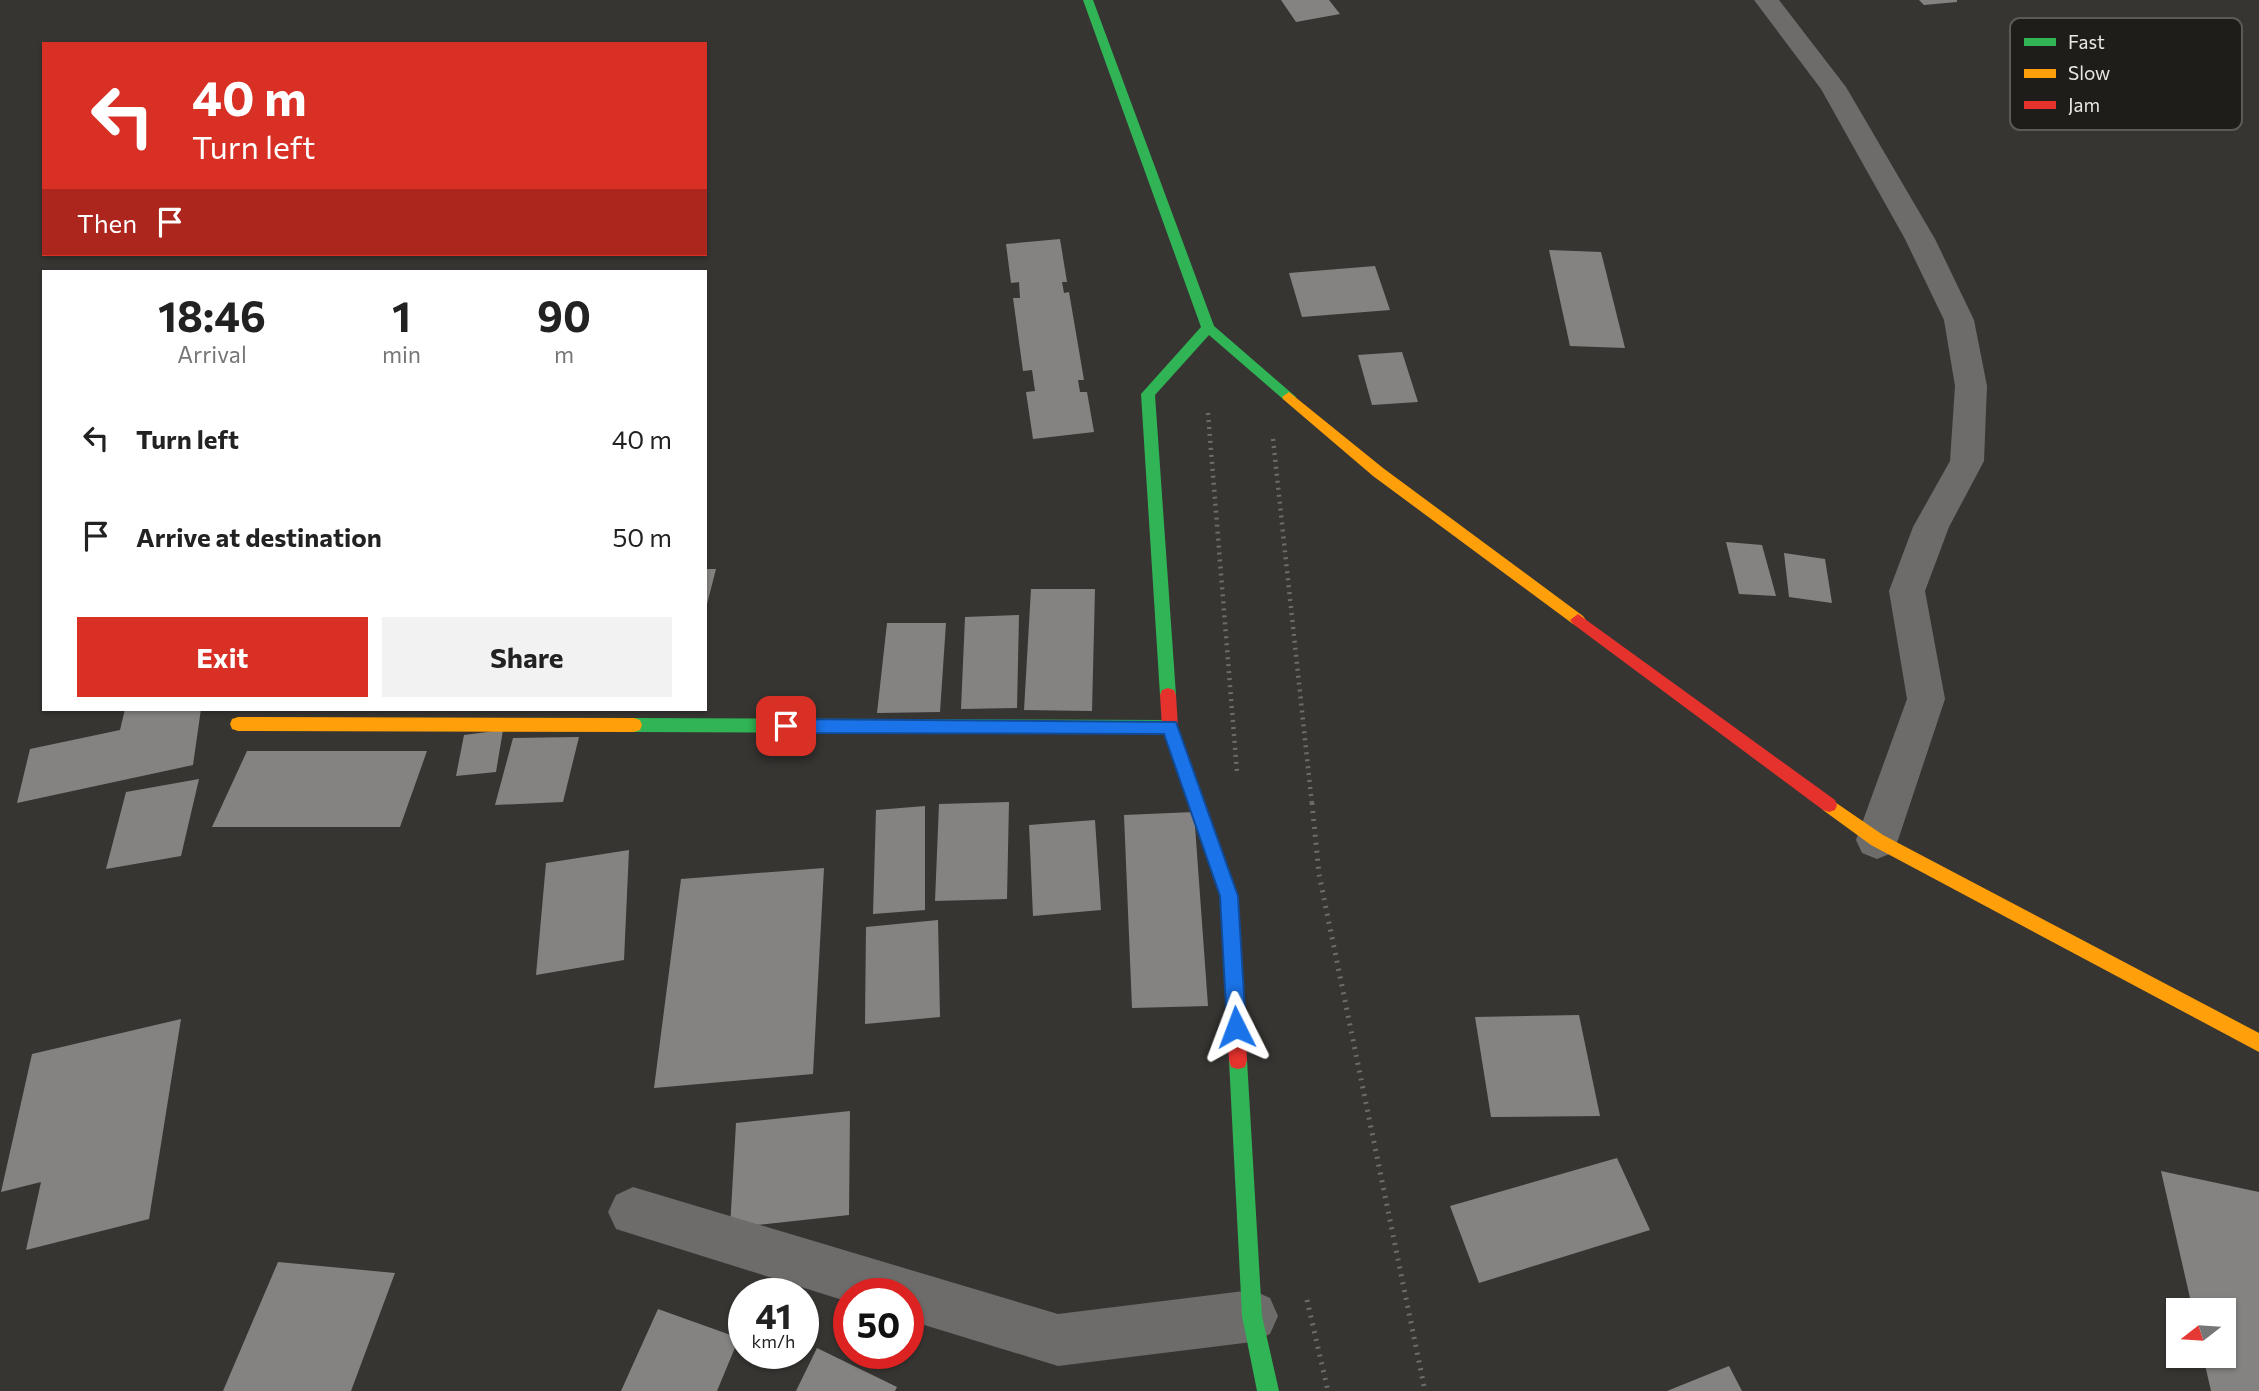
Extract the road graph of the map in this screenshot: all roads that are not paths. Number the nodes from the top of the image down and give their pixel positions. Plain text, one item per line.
1 (1088, 0) edge
2 (1766, 0) edge
3 (1208, 328) junction
4 (239, 724) dead end
5 (1170, 727) junction
6 (1877, 840) junction
7 (2259, 1043) edge
8 (633, 1212) dead end
9 (852, 1278) edge
10 (924, 1300) edge
11 (1252, 1316) junction
12 (1268, 1391) edge

1 - 3 main road
2 - 6 street
3 - 5 main road
3 - 6 main road
4 - 5 main road
5 - 11 main road
6 - 7 main road
8 - 9 street
10 - 11 street
11 - 12 main road

